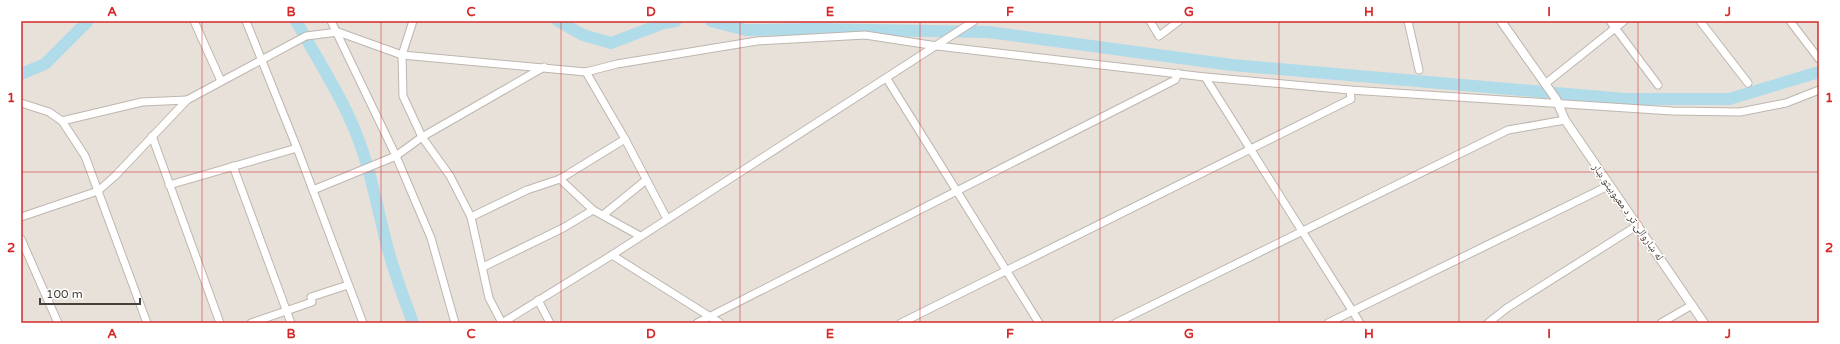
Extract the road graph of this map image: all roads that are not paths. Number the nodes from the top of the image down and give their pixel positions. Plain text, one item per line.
1 (194, 21) edge
2 (246, 21) edge
3 (331, 21) edge
4 (413, 21) edge
5 (1150, 21) edge
6 (1179, 21) edge
7 (1408, 21) edge
8 (1501, 21) edge
9 (1610, 21) edge
10 (1624, 21) edge
11 (1700, 21) edge
12 (1790, 21) edge
13 (972, 22) edge
14 (1615, 28) junction
15 (338, 32) junction
16 (937, 46) junction
17 (402, 55) junction
18 (261, 59) junction
19 (1819, 59) edge
20 (544, 67) junction
21 (1419, 70) dead end
22 (586, 72) junction
23 (1178, 73) junction
24 (1205, 76) junction
25 (887, 79) junction
26 (221, 81) junction
27 (1748, 83) dead end
28 (1658, 85) dead end
29 (1547, 86) junction
30 (1350, 90) junction
31 (1819, 90) edge
32 (187, 100) junction
33 (1557, 101) junction
34 (21, 103) edge
35 (1565, 120) junction
36 (62, 121) junction
37 (152, 136) junction
38 (422, 137) junction
39 (625, 139) junction
40 (297, 148) junction
41 (1251, 150) junction
42 (396, 156) junction
43 (233, 166) junction
44 (560, 179) junction
45 (646, 180) junction
46 (169, 185) junction
47 (1610, 185) junction
48 (98, 190) junction
49 (313, 190) junction
50 (956, 190) junction
51 (593, 210) junction
52 (602, 215) junction
53 (21, 217) edge
54 (471, 217) junction
55 (667, 218) junction
56 (1638, 224) junction
57 (1303, 232) junction
58 (640, 236) junction
59 (21, 239) edge
60 (612, 255) junction
61 (483, 267) junction
62 (1006, 270) junction
63 (348, 285) junction
64 (538, 300) junction
65 (1692, 305) junction
66 (286, 311) junction
67 (1352, 311) junction
68 (709, 317) junction
69 (58, 323) edge
70 (147, 323) edge
71 (220, 323) edge
72 (251, 323) edge
73 (291, 323) edge
74 (363, 323) edge
75 (455, 323) edge
76 (502, 323) edge
77 (550, 323) edge
78 (697, 323) edge
79 (720, 323) edge
80 (901, 323) edge
81 (1039, 323) edge
82 (1116, 323) edge
83 (1328, 323) edge
84 (1360, 323) edge
85 (1488, 323) edge
86 (1661, 323) edge
87 (1704, 323) edge

1 - 26 street
2 - 18 street
3 - 15 street
4 - 17 street
5 - 6 street
7 - 21 street
8 - 29 street, له ښاروالۍ تر د معیوبیتو ښار
9 - 14 street
10 - 14 street
11 - 27 street
12 - 19 street
13 - 16 street
14 - 28 street
14 - 29 street
15 - 17 street
15 - 18 street
15 - 42 street
16 - 22 street
16 - 23 street
16 - 25 street
17 - 20 street
17 - 38 street
18 - 26 street
18 - 40 street
20 - 22 street
20 - 38 street
22 - 39 street
23 - 24 street
23 - 50 street
24 - 30 street
24 - 41 street
25 - 50 street
25 - 55 street
26 - 32 street
29 - 33 street, له ښاروالۍ تر د معیوبیتو ښار
30 - 33 street
30 - 41 street
31 - 33 street
32 - 36 street
32 - 37 street
33 - 35 street, له ښاروالۍ تر د معیوبیتو ښار
34 - 36 street
35 - 47 street, له ښاروالۍ تر د معیوبیتو ښار
35 - 57 street
36 - 48 street
37 - 46 street
37 - 48 street
38 - 42 street
38 - 54 street
39 - 44 street
39 - 45 street
40 - 43 street
40 - 49 street
41 - 57 street
41 - 62 street
42 - 49 street
42 - 75 street
43 - 46 street
43 - 66 street
44 - 51 street
44 - 54 street
45 - 52 street
45 - 55 street
46 - 71 street
47 - 56 street, له ښاروالۍ تر د معیوبیتو ښار
47 - 67 street
48 - 53 street
48 - 70 street
49 - 63 street
50 - 62 street
50 - 68 street
51 - 52 street
51 - 61 street
52 - 58 street
54 - 61 street
55 - 58 street
56 - 65 street, له ښاروالۍ تر د معیوبیتو ښار
56 - 85 street
57 - 67 street
57 - 82 street
58 - 60 street
59 - 69 street
60 - 64 street
60 - 68 street
61 - 76 street
62 - 80 street
62 - 81 street
63 - 66 street
63 - 74 street
64 - 76 street
64 - 77 street
65 - 86 street
65 - 87 street, له ښاروالۍ تر د معیوبیتو ښار
66 - 72 street
66 - 73 street
67 - 83 street
67 - 84 street
68 - 78 street
68 - 79 street

